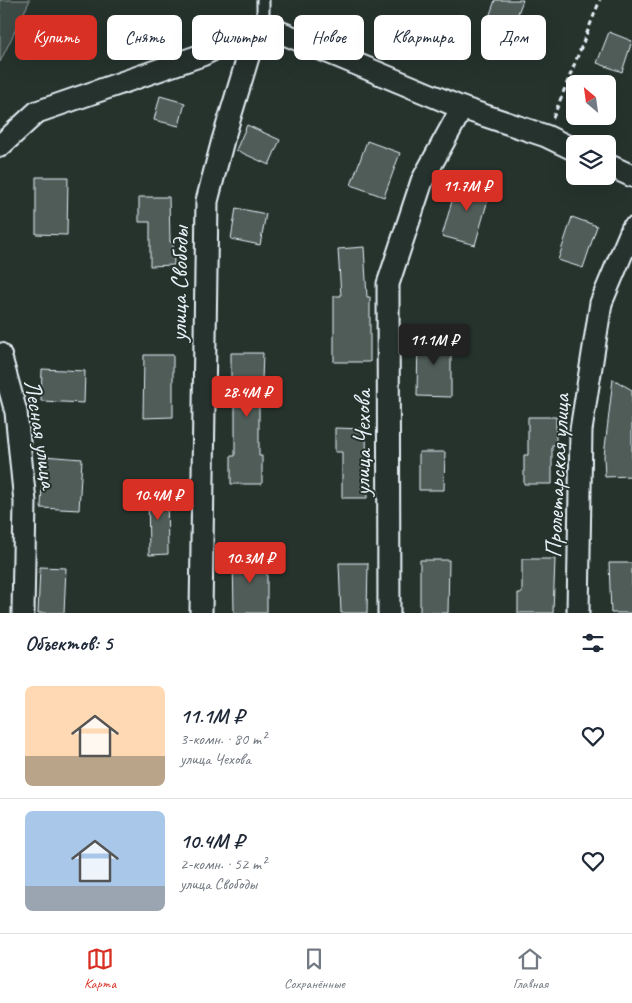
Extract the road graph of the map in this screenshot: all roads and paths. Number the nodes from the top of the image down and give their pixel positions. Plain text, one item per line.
1 (263, 0) edge
2 (600, 0) edge
3 (263, 15) edge
4 (284, 34) edge
5 (192, 58) edge
6 (247, 60) edge
7 (462, 108) junction
8 (546, 136) junction
9 (0, 146) edge
10 (566, 146) edge
11 (616, 169) edge
12 (632, 176) edge
13 (632, 229) edge
14 (0, 354) edge
15 (23, 613) edge
16 (201, 613) edge
17 (388, 613) edge
18 (578, 613) edge

1 - 3 lane
2 - 8 path
4 - 7 street
5 - 9 street
6 - 16 street, улица Свободы
7 - 8 street
7 - 17 street, улица Чехова
8 - 10 street
11 - 12 street
13 - 18 street, Пролетарская улица
14 - 15 street, Лесная улица

